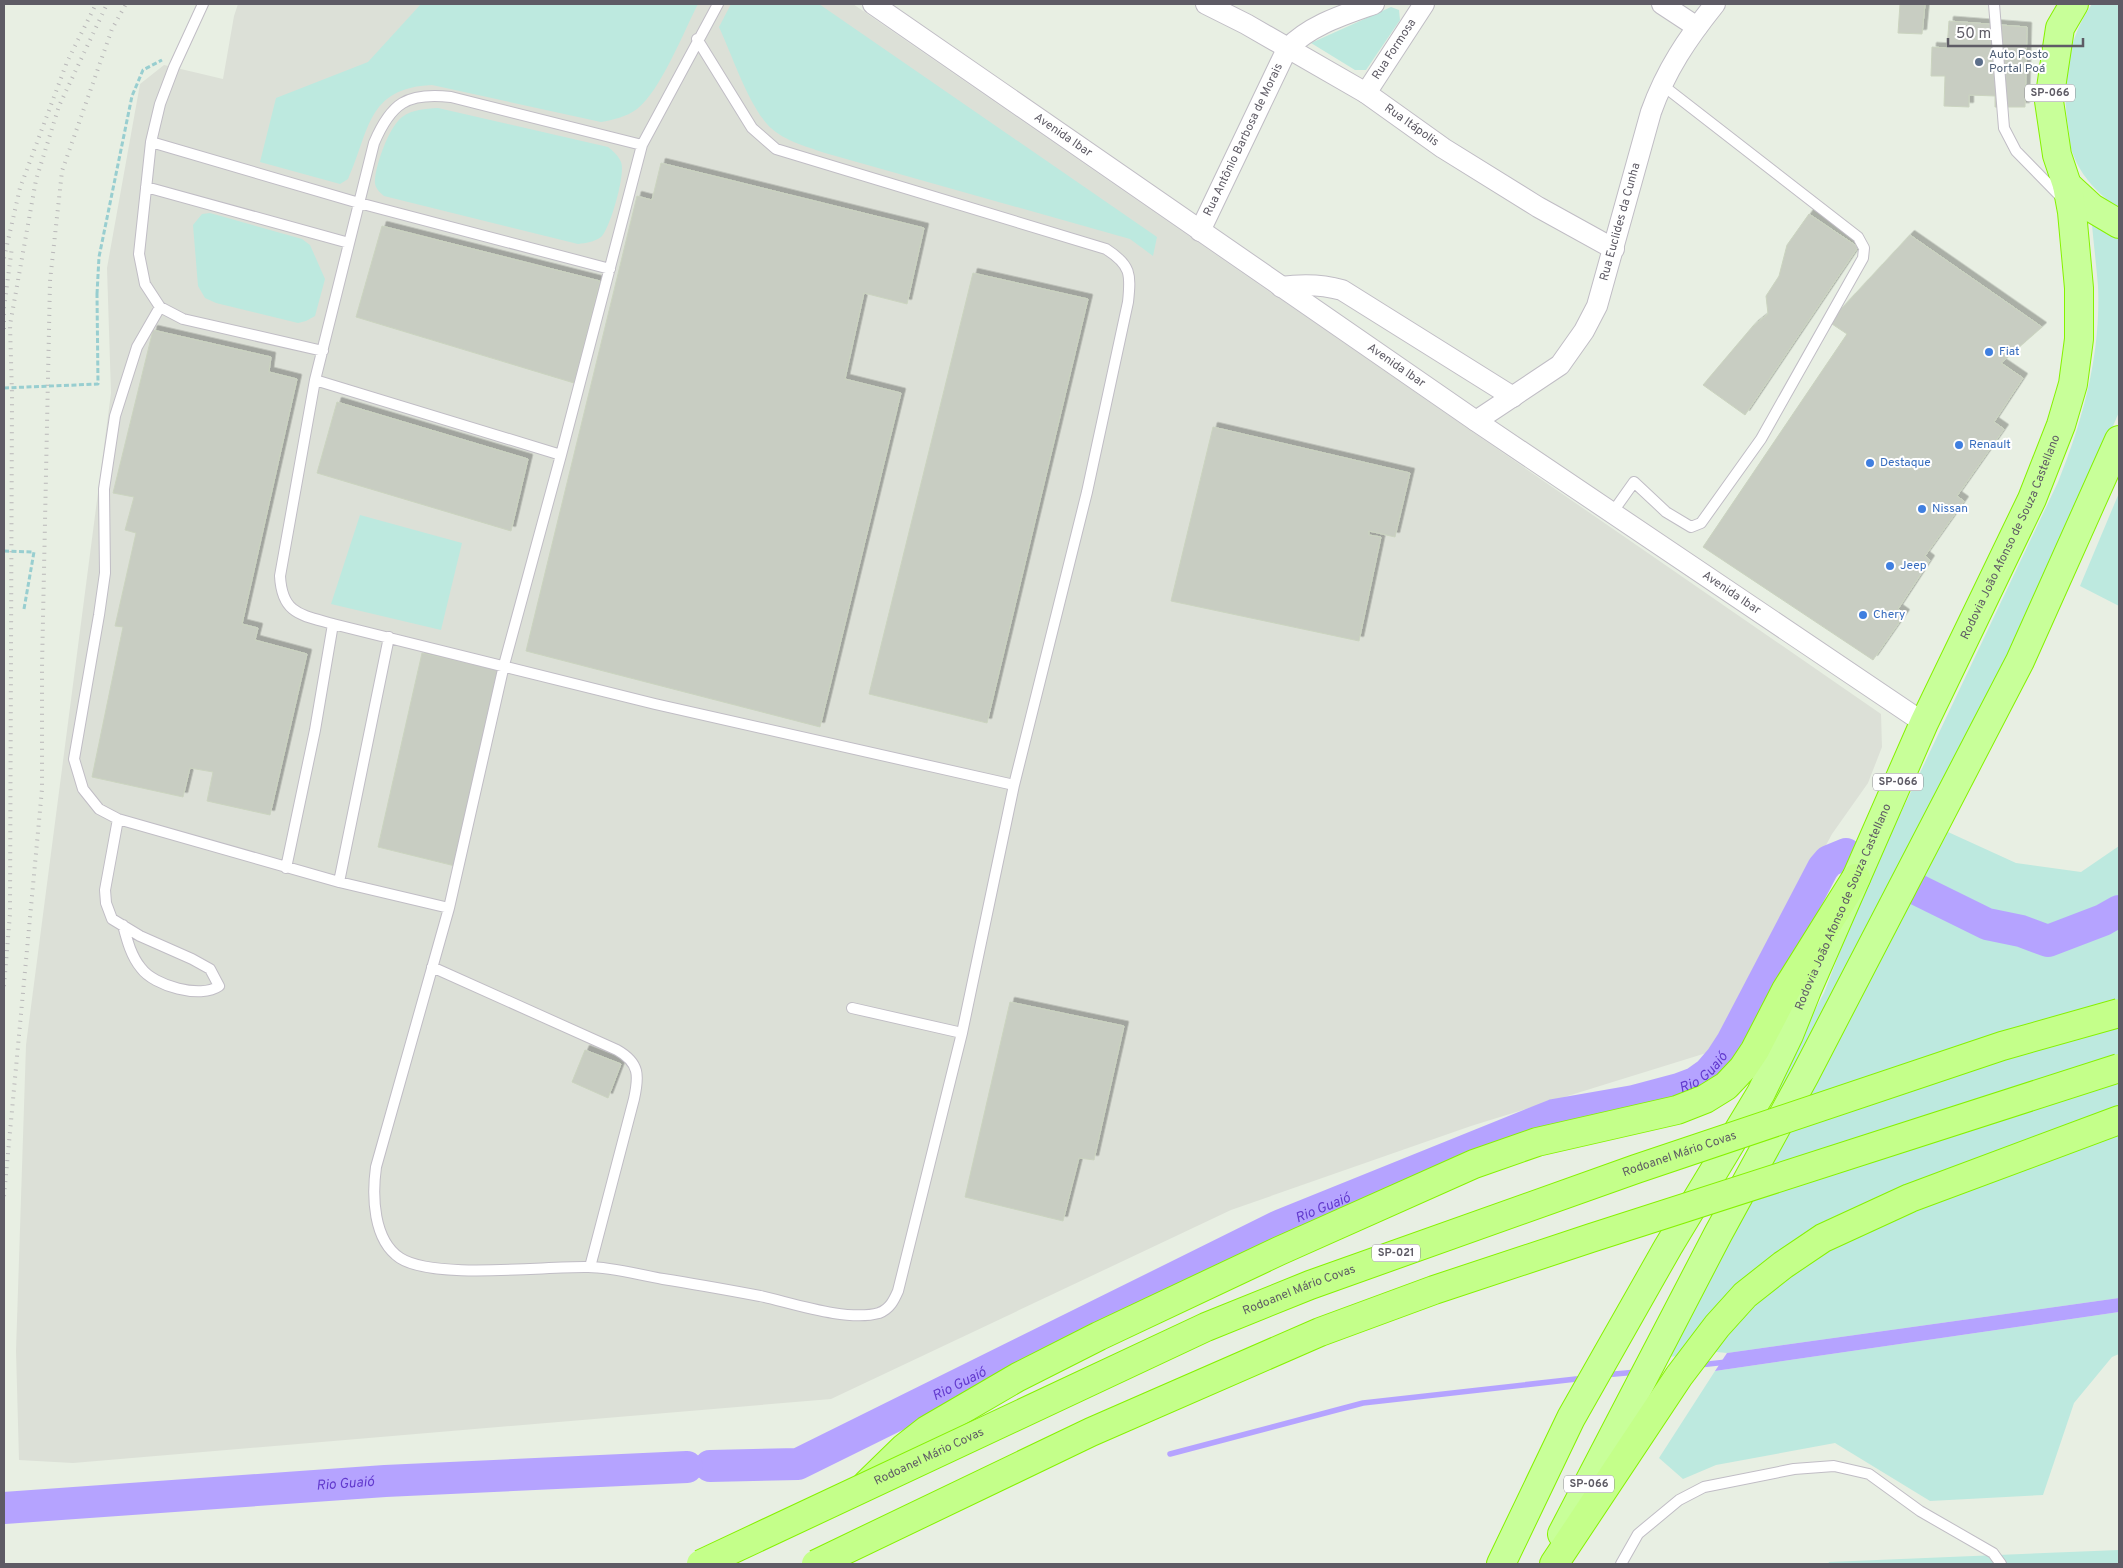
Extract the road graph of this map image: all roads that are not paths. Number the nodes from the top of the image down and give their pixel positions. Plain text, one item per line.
1 (203, 4) edge
2 (718, 4) edge
3 (872, 4) edge
4 (1206, 4) edge
5 (1374, 4) edge
6 (1424, 4) edge
7 (1662, 4) edge
8 (1715, 4) edge
9 (1994, 4) edge
10 (2074, 4) edge
11 (1697, 27) junction
12 (697, 39) junction
13 (1287, 49) junction
14 (1661, 84) junction
15 (1366, 93) junction
16 (151, 142) junction
17 (642, 145) junction
18 (2067, 185) junction
19 (146, 187) junction
20 (359, 203) junction
21 (2072, 212) junction
22 (2119, 224) edge
23 (1200, 231) junction
24 (350, 243) junction
25 (1614, 249) junction
26 (610, 269) junction
27 (1280, 287) junction
28 (160, 307) junction
29 (323, 350) junction
30 (315, 380) junction
31 (1513, 397) junction
32 (1476, 421) junction
33 (2119, 440) edge
34 (561, 455) junction
35 (1612, 513) junction
36 (333, 624) junction
37 (389, 637) junction
38 (504, 665) junction
39 (1924, 723) junction
40 (1014, 786) junction
41 (118, 818) junction
42 (286, 868) junction
43 (1856, 878) junction
44 (339, 882) junction
45 (449, 908) junction
46 (122, 925) junction
47 (432, 968) junction
48 (852, 1008) dead end
49 (2119, 1013) edge
50 (962, 1033) junction
51 (2119, 1068) edge
52 (2119, 1120) edge
53 (590, 1267) junction
54 (865, 1486) junction
55 (701, 1564) edge
56 (816, 1564) edge
57 (1501, 1564) edge
58 (1547, 1564) edge
59 (1554, 1564) edge
60 (1621, 1564) edge
61 (2001, 1564) edge

1 - 16 lane
2 - 12 lane
3 - 23 street, Avenida Ibar
4 - 13 street, Rua Itápolis
5 - 13 street
6 - 15 street, Rua Formosa
7 - 11 street
8 - 11 street, Rua Euclides da Cunha
9 - 21 lane
10 - 18 highway, Rodovia João Afonso de Souza Castellano / SP-066
11 - 14 street, Rua Euclides da Cunha
12 - 17 lane
12 - 40 lane
13 - 15 street, Rua Itápolis
13 - 23 street, Rua Antônio Barbosa de Morais
14 - 25 street, Rua Euclides da Cunha
14 - 35 lane
15 - 25 street, Rua Itápolis
16 - 19 lane
16 - 20 lane
17 - 20 lane
17 - 26 lane
18 - 21 highway, Rodovia João Afonso de Souza Castellano / SP-066
18 - 22 highway, Rodovia João Afonso de Souza Castellano / SP-066
19 - 24 lane
19 - 28 lane
20 - 24 lane
20 - 26 lane
21 - 39 highway, Rodovia João Afonso de Souza Castellano / SP-066
23 - 27 street, Avenida Ibar
24 - 29 lane
25 - 31 street, Rua Euclides da Cunha
26 - 34 lane
27 - 31 street
27 - 32 street, Avenida Ibar
28 - 29 lane
28 - 41 lane
29 - 30 lane
30 - 34 lane
30 - 36 lane
31 - 32 street, Rua Euclides da Cunha
32 - 35 street, Avenida Ibar
33 - 58 highway, SP-066
34 - 38 lane
35 - 39 street, Avenida Ibar
36 - 37 lane
36 - 42 lane
37 - 38 lane
37 - 44 lane
38 - 40 lane
38 - 45 lane
39 - 43 highway, Rodovia João Afonso de Souza Castellano / SP-066
40 - 50 lane
41 - 42 lane
41 - 46 lane
42 - 44 lane
43 - 54 highway
43 - 57 highway, Rodovia João Afonso de Souza Castellano / SP-066
44 - 45 lane
45 - 47 lane
46 - 46 lane
47 - 53 lane
47 - 53 lane
48 - 50 lane
49 - 54 highway, Rodoanel Mário Covas / SP-021, bridge
50 - 53 lane
51 - 56 highway, bridge
52 - 59 highway
54 - 55 highway, Rodoanel Mário Covas / SP-021, bridge
60 - 61 lane

